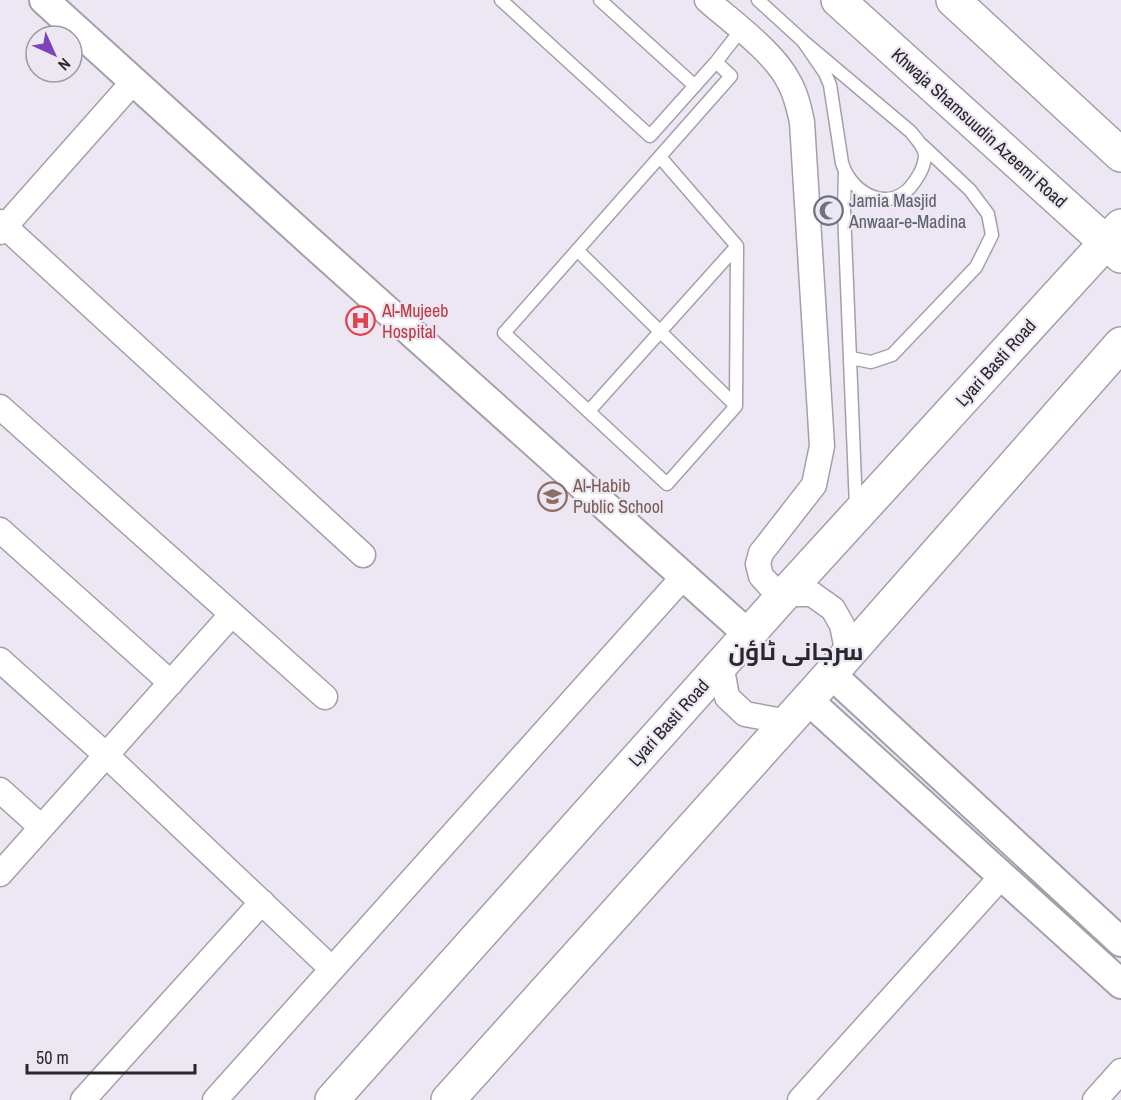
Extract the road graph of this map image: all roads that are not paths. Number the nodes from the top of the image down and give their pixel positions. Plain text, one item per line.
1 (44, 0) edge
2 (501, 0) edge
3 (600, 0) edge
4 (707, 0) edge
5 (758, 0) edge
6 (838, 0) edge
7 (953, 0) edge
8 (741, 30) junction
9 (803, 41) junction
10 (716, 62) junction
11 (134, 81) junction
12 (695, 86) junction
13 (921, 144) junction
14 (1121, 155) edge
15 (660, 157) junction
16 (845, 172) junction
17 (2, 227) edge
18 (1116, 242) edge
19 (737, 246) junction
20 (577, 250) junction
21 (660, 332) junction
22 (1121, 344) edge
23 (850, 358) junction
24 (736, 406) junction
25 (0, 407) edge
26 (589, 411) junction
27 (857, 515) junction
28 (0, 530) edge
29 (363, 555) dead end
30 (684, 576) junction
31 (783, 596) junction
32 (232, 614) junction
33 (748, 634) junction
34 (0, 660) edge
35 (721, 664) junction
36 (840, 664) junction
37 (171, 683) junction
38 (325, 697) dead end
39 (798, 711) junction
40 (106, 755) junction
41 (0, 790) edge
42 (41, 827) junction
43 (0, 874) edge
44 (1002, 876) junction
45 (262, 902) junction
46 (1121, 942) edge
47 (332, 969) junction
48 (1121, 984) edge
49 (1121, 1071) edge
50 (83, 1100) edge
51 (215, 1100) edge
52 (332, 1100) edge
53 (448, 1100) edge
54 (800, 1100) edge
55 (1095, 1100) edge

1 - 11 street
2 - 12 lane
3 - 12 lane
4 - 8 street
5 - 9 lane
6 - 18 main road, Khwaja Shamsuudin Azeemi Road
7 - 14 main road
8 - 10 lane
8 - 31 street
9 - 13 lane
9 - 16 lane
10 - 12 lane
10 - 15 lane
11 - 17 street
11 - 30 street
13 - 16 lane
13 - 23 lane
15 - 19 lane
15 - 20 lane
16 - 23 lane
17 - 29 street
18 - 27 main road, Lyari Basti Road
19 - 21 lane
19 - 24 lane
20 - 21 lane
20 - 26 lane
21 - 24 lane
21 - 26 lane
22 - 36 main road
23 - 27 lane
24 - 26 lane
25 - 32 street
27 - 31 main road, Lyari Basti Road
28 - 37 street
30 - 33 street
30 - 47 street
31 - 33 main road, Lyari Basti Road
31 - 36 street
32 - 37 street
32 - 38 street
33 - 35 main road, Lyari Basti Road
34 - 40 street
35 - 39 street
35 - 52 main road, Lyari Basti Road
36 - 39 main road
36 - 46 street
37 - 40 street
39 - 44 street
39 - 53 main road
40 - 42 street
40 - 45 street
41 - 42 street
42 - 43 street
44 - 48 street
44 - 54 street
45 - 47 street
45 - 50 street
47 - 51 street
49 - 55 street

